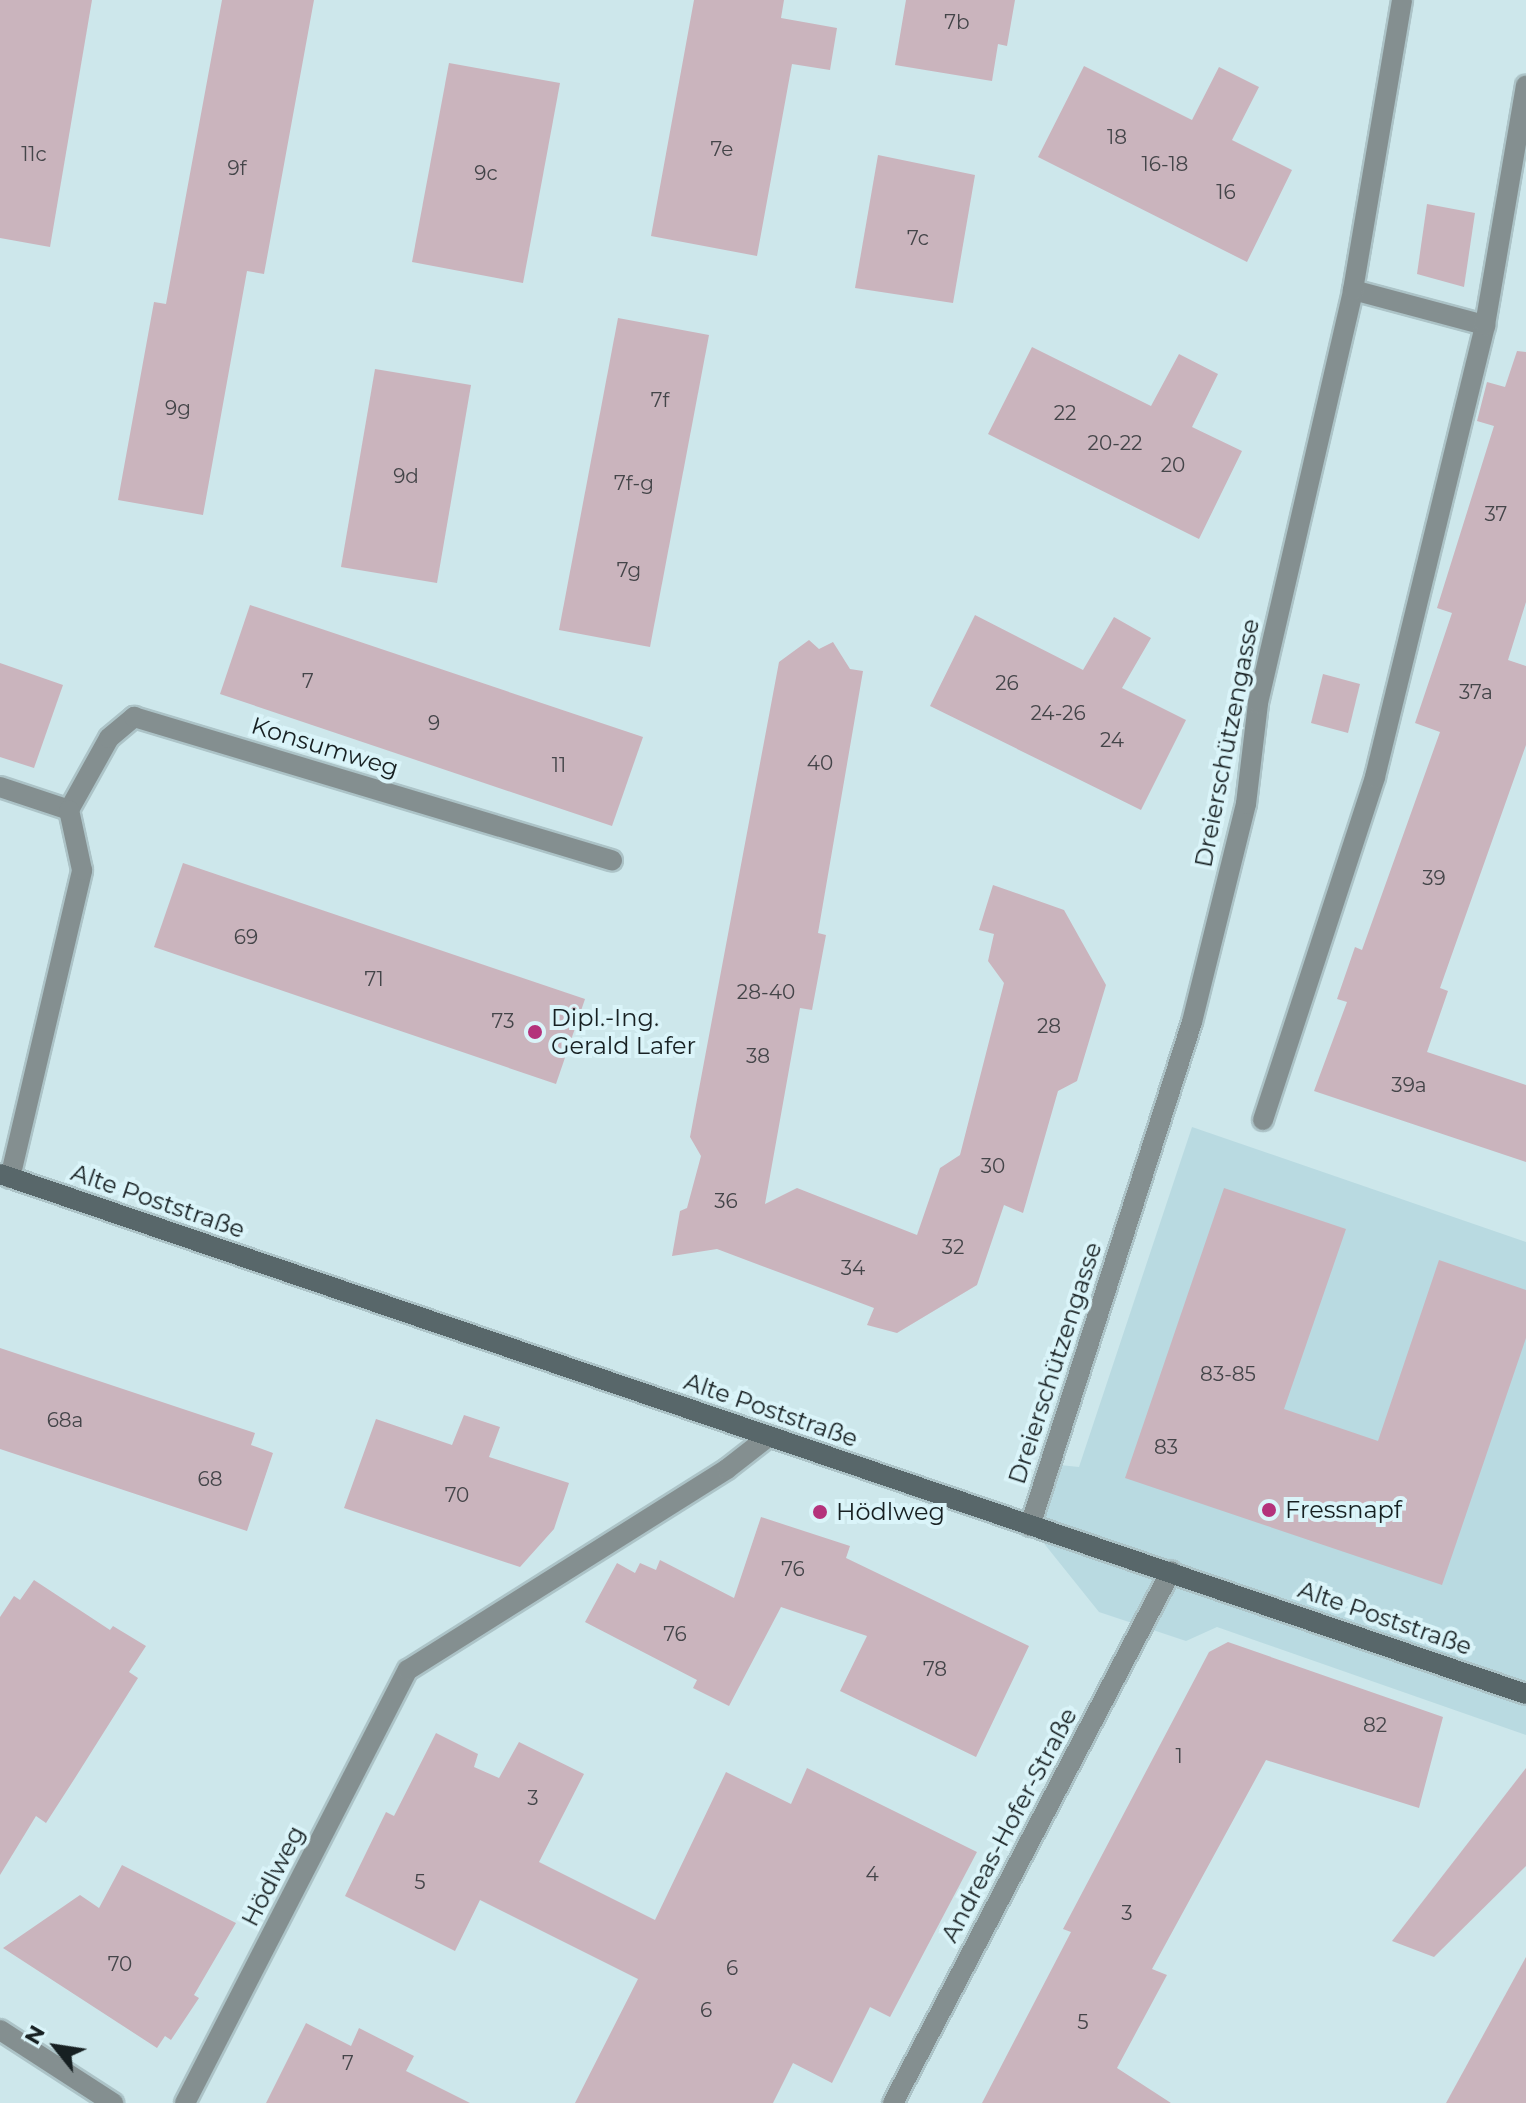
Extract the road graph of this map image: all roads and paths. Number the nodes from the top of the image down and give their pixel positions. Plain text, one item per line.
1 (1402, 0) edge
2 (1526, 85) edge
3 (1353, 290) junction
4 (1485, 325) junction
5 (0, 787) edge
6 (69, 810) junction
7 (612, 860) dead end
8 (1263, 1120) dead end
9 (5, 1176) edge
10 (768, 1437) junction
11 (1030, 1526) junction
12 (1171, 1571) junction
13 (1526, 1694) edge
14 (0, 2030) edge
15 (113, 2103) edge
16 (185, 2103) edge
17 (893, 2103) edge

1 - 3 street, Dreierschützengasse
2 - 4 street
3 - 4 street
3 - 11 street, Dreierschützengasse
4 - 8 street
5 - 6 street
6 - 7 street, Konsumweg
6 - 9 street
9 - 10 main road, Alte Poststraße
10 - 11 main road, Alte Poststraße
10 - 16 street, Hödlweg
11 - 12 main road, Alte Poststraße
12 - 13 main road, Alte Poststraße
12 - 17 street, Andreas-Hofer-Straße
14 - 15 street

